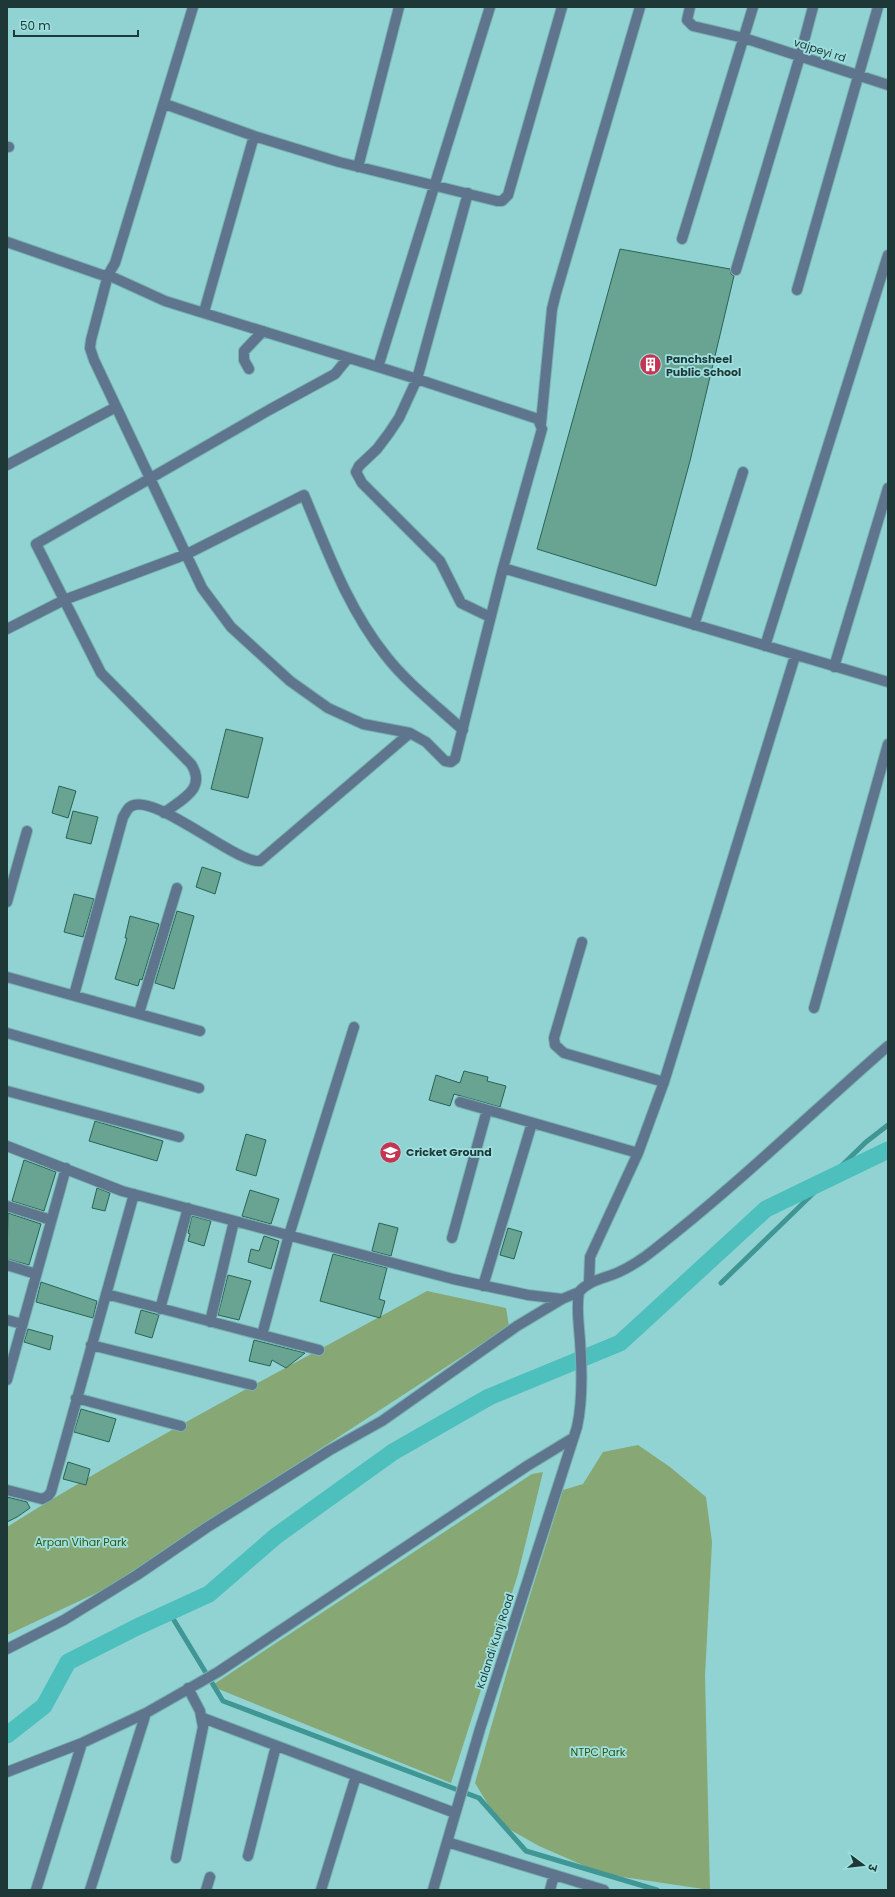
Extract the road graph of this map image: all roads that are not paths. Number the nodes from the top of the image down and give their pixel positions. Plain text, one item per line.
1 (193, 7) edge
2 (399, 7) edge
3 (490, 7) edge
4 (562, 7) edge
5 (640, 7) edge
6 (690, 7) edge
7 (753, 7) edge
8 (813, 7) edge
9 (878, 7) edge
10 (744, 38) junction
11 (800, 56) junction
12 (860, 75) junction
13 (888, 85) edge
14 (165, 104) junction
15 (254, 136) junction
16 (358, 167) junction
17 (435, 184) junction
18 (468, 193) junction
19 (682, 239) dead end
20 (7, 242) edge
21 (888, 255) edge
22 (736, 270) dead end
23 (108, 275) junction
24 (797, 290) dead end
25 (204, 312) junction
26 (263, 331) junction
27 (348, 358) junction
28 (378, 367) junction
29 (249, 369) dead end
30 (418, 379) junction
31 (116, 407) junction
32 (541, 423) junction
33 (7, 465) edge
34 (743, 472) dead end
35 (150, 478) junction
36 (888, 488) edge
37 (186, 554) junction
38 (503, 568) junction
39 (64, 600) junction
40 (490, 617) junction
41 (694, 625) junction
42 (8, 628) edge
43 (765, 646) junction
44 (795, 656) junction
45 (834, 667) junction
46 (888, 682) edge
47 (463, 730) junction
48 (410, 733) junction
49 (888, 744) edge
50 (164, 813) junction
51 (27, 832) dead end
52 (177, 888) dead end
53 (7, 902) edge
54 (582, 942) dead end
55 (7, 976) edge
56 (74, 995) junction
57 (814, 1008) dead end
58 (139, 1013) junction
59 (354, 1027) dead end
60 (200, 1031) dead end
61 (7, 1034) edge
62 (888, 1046) edge
63 (664, 1082) junction
64 (199, 1088) dead end
65 (7, 1091) edge
66 (460, 1102) dead end
67 (487, 1110) junction
68 (532, 1123) junction
69 (179, 1137) dead end
70 (7, 1146) edge
71 (638, 1153) junction
72 (66, 1168) junction
73 (134, 1194) junction
74 (7, 1206) edge
75 (188, 1208) junction
76 (52, 1220) junction
77 (234, 1221) junction
78 (289, 1235) junction
79 (452, 1238) dead end
80 (7, 1265) edge
81 (36, 1274) junction
82 (589, 1283) junction
83 (483, 1286) junction
84 (579, 1292) junction
85 (106, 1294) junction
86 (562, 1299) junction
87 (160, 1309) junction
88 (7, 1320) edge
89 (210, 1322) junction
90 (22, 1324) junction
91 (262, 1335) junction
92 (91, 1346) junction
93 (319, 1350) dead end
94 (7, 1377) edge
95 (252, 1385) dead end
96 (76, 1398) junction
97 (181, 1426) dead end
98 (573, 1438) junction
99 (7, 1490) edge
100 (7, 1649) edge
101 (188, 1688) junction
102 (146, 1713) junction
103 (203, 1718) junction
104 (82, 1743) junction
105 (276, 1746) junction
106 (8, 1774) edge
107 (356, 1776) junction
108 (455, 1813) junction
109 (447, 1842) junction
110 (248, 1856) dead end
111 (176, 1858) dead end
112 (554, 1875) junction
113 (210, 1877) dead end
114 (36, 1890) edge
115 (90, 1890) edge
116 (206, 1890) edge
117 (321, 1890) edge
118 (433, 1890) edge
119 (550, 1890) edge
120 (604, 1890) edge

1 - 14 street
2 - 16 street
3 - 17 street
4 - 18 street
5 - 32 street
6 - 10 street, vajpeyi rd
7 - 10 street
8 - 11 street
9 - 12 street
10 - 11 street, vajpeyi rd
10 - 19 street
11 - 12 street, vajpeyi rd
11 - 22 street
12 - 13 street, vajpeyi rd
12 - 24 street
14 - 15 street
14 - 23 street
15 - 16 street
15 - 25 street
16 - 17 street
17 - 18 street
17 - 28 street
18 - 30 street
20 - 23 street
21 - 43 street
23 - 25 street
23 - 31 street
25 - 26 street
26 - 27 street
26 - 29 street
27 - 28 street
27 - 35 street
28 - 30 street
30 - 32 street
30 - 40 street
31 - 33 street
31 - 35 street
32 - 38 street
34 - 41 street
35 - 37 street
35 - 39 street
36 - 45 street
37 - 39 street
37 - 47 street
37 - 48 street
38 - 40 street
38 - 41 street
39 - 42 street
39 - 50 street
40 - 47 street
41 - 43 street
43 - 44 street
44 - 45 street
44 - 63 street
45 - 46 street
47 - 48 street
48 - 50 street
49 - 57 street
50 - 56 street
51 - 53 street
52 - 58 street
54 - 63 street
55 - 56 street
56 - 58 street
58 - 60 street
59 - 78 street
61 - 64 street
62 - 82 street
63 - 71 street
65 - 69 street
66 - 67 street
67 - 68 street
67 - 79 street
68 - 71 street
68 - 83 street
70 - 72 street
71 - 82 street
72 - 73 street
72 - 76 street
73 - 75 street
73 - 85 street
74 - 76 street
75 - 77 street
75 - 87 street
76 - 81 street
77 - 78 street
77 - 89 street
78 - 83 street
78 - 91 street
80 - 81 street
81 - 90 street
82 - 84 street
83 - 86 street
84 - 86 street
84 - 98 street, Kalandi Kunj Road
85 - 87 street
85 - 92 street
86 - 100 street
87 - 89 street
88 - 90 street
89 - 91 street
90 - 94 street
91 - 93 street
92 - 95 street
92 - 96 street
96 - 97 street
96 - 99 street
98 - 101 street
98 - 108 street, Kalandi Kunj Road
101 - 102 street
101 - 103 street
102 - 104 street
102 - 115 street
103 - 105 street
103 - 111 street
104 - 106 street
104 - 114 street
105 - 107 street
105 - 110 street
107 - 108 street
107 - 117 street
108 - 109 street, Kalandi Kunj Road
109 - 112 street
109 - 118 street, Kalandi Kunj Road
112 - 119 street
112 - 120 street
113 - 116 street

